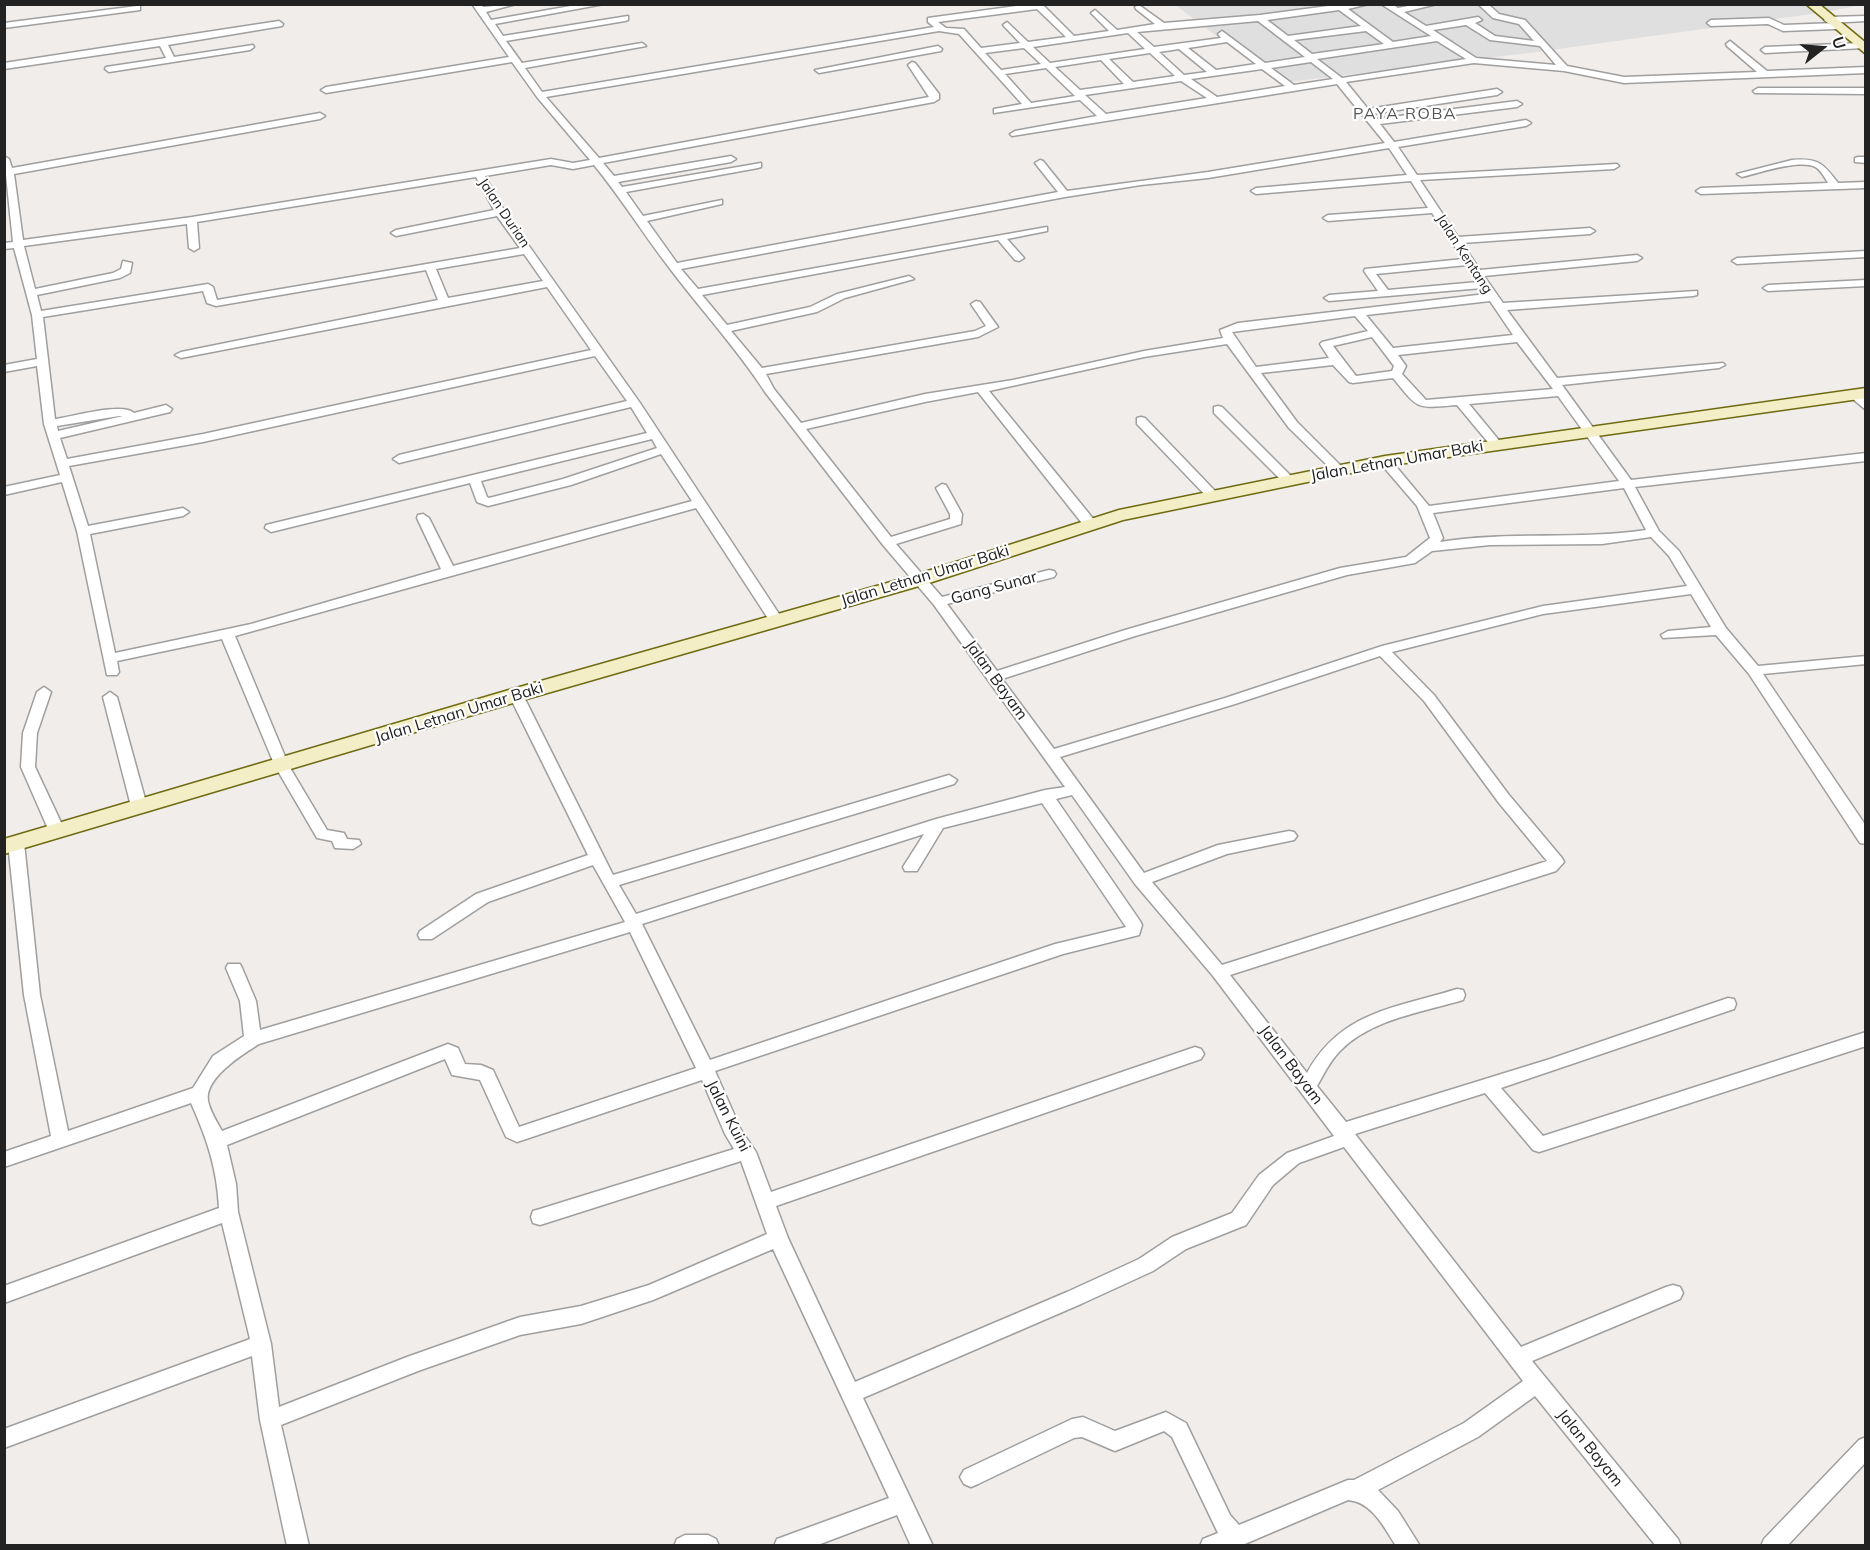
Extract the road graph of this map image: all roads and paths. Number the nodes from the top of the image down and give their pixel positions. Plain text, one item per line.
1 (512, 4) edge
2 (600, 4) edge
3 (1365, 4) edge
4 (1385, 4) edge
5 (1433, 4) edge
6 (1482, 4) edge
7 (1811, 4) edge
8 (479, 7) edge
9 (1138, 7) dead end
10 (137, 8) dead end
11 (1342, 8) junction
12 (1396, 11) junction
13 (1095, 13) dead end
14 (1496, 16) junction
15 (625, 18) dead end
16 (1260, 18) junction
17 (1866, 18) edge
18 (1207, 22) junction
19 (1468, 22) junction
20 (488, 23) junction
21 (1712, 23) dead end
22 (1832, 23) junction
23 (279, 24) dead end
24 (1006, 25) dead end
25 (1161, 25) junction
26 (4, 26) edge
27 (938, 28) junction
28 (1366, 28) junction
29 (1425, 29) junction
30 (1130, 30) junction
31 (1116, 33) junction
32 (1437, 38) junction
33 (500, 39) junction
34 (1073, 39) junction
35 (1229, 39) junction
36 (1287, 39) junction
37 (163, 43) junction
38 (1541, 44) junction
39 (1730, 44) dead end
40 (1026, 45) junction
41 (1391, 45) junction
42 (642, 46) dead end
43 (1181, 46) junction
44 (250, 47) dead end
45 (826, 47) junction
46 (1863, 48) edge
47 (938, 49) dead end
48 (1151, 50) junction
49 (1765, 50) dead end
50 (979, 51) junction
51 (1102, 57) junction
52 (1311, 58) junction
53 (171, 60) junction
54 (1474, 60) junction
55 (606, 61) dead end
56 (847, 65) junction
57 (912, 65) dead end
58 (1050, 65) junction
59 (4, 66) edge
60 (521, 67) junction
61 (1263, 67) junction
62 (1564, 68) junction
63 (109, 69) dead end
64 (819, 70) dead end
65 (1866, 70) edge
66 (997, 72) junction
67 (1214, 73) junction
68 (1765, 74) junction
69 (1181, 77) junction
70 (1338, 79) junction
71 (1131, 85) junction
72 (1291, 87) junction
73 (326, 90) dead end
74 (1758, 91) dead end
75 (1497, 92) dead end
76 (1866, 92) edge
77 (540, 95) junction
78 (1081, 95) junction
79 (1214, 99) junction
80 (1517, 104) dead end
81 (1029, 106) junction
82 (998, 111) dead end
83 (320, 116) dead end
84 (1104, 117) junction
85 (1370, 117) junction
86 (1526, 123) dead end
87 (1015, 134) dead end
88 (1392, 145) junction
89 (4, 159) edge
90 (732, 159) dead end
91 (596, 162) junction
92 (1040, 163) dead end
93 (758, 165) dead end
94 (1614, 166) dead end
95 (9, 172) junction
96 (479, 174) junction
97 (1742, 174) dead end
98 (1412, 178) junction
99 (610, 180) junction
100 (1834, 184) junction
101 (1866, 185) edge
102 (620, 190) junction
103 (1701, 190) dead end
104 (1256, 191) dead end
105 (1065, 194) junction
106 (718, 202) dead end
107 (1436, 210) junction
108 (9, 212) edge
109 (500, 212) junction
110 (1328, 218) dead end
111 (192, 220) junction
112 (639, 220) junction
113 (1043, 229) dead end
114 (1590, 231) dead end
115 (396, 233) dead end
116 (1001, 238) junction
117 (1454, 240) junction
118 (18, 244) junction
119 (4, 246) edge
120 (194, 248) dead end
121 (528, 250) junction
122 (1866, 254) edge
123 (1019, 258) dead end
124 (1637, 258) dead end
125 (1737, 261) dead end
126 (1470, 262) junction
127 (127, 263) dead end
128 (430, 267) junction
129 (674, 267) junction
130 (1478, 273) junction
131 (909, 279) dead end
132 (550, 283) junction
133 (1866, 283) edge
134 (1485, 285) junction
135 (1768, 288) dead end
136 (32, 293) junction
137 (694, 293) junction
138 (1386, 293) junction
139 (1693, 293) dead end
140 (1492, 297) junction
141 (1329, 298) dead end
142 (444, 302) junction
143 (976, 304) dead end
144 (1499, 307) junction
145 (1357, 311) junction
146 (37, 315) junction
147 (724, 329) junction
148 (1375, 333) junction
149 (1520, 338) junction
150 (1230, 340) junction
151 (598, 352) junction
152 (1390, 352) junction
153 (181, 356) dead end
154 (1336, 361) junction
155 (41, 363) junction
156 (1719, 365) dead end
157 (4, 369) edge
158 (1251, 371) junction
159 (759, 372) junction
160 (1396, 374) junction
161 (1558, 387) junction
162 (981, 388) junction
163 (1861, 398) edge
164 (1461, 402) junction
165 (634, 404) junction
166 (166, 409) dead end
167 (1218, 410) dead end
168 (1141, 421) dead end
169 (800, 427) junction
170 (52, 430) junction
171 (1590, 430) junction
172 (653, 435) junction
173 (1496, 444) junction
174 (662, 450) junction
175 (1866, 457) edge
176 (399, 459) dead end
177 (1385, 460) junction
178 (63, 463) junction
179 (1339, 470) junction
180 (65, 478) junction
181 (474, 478) junction
182 (1288, 480) junction
183 (1628, 485) junction
184 (942, 488) dead end
185 (4, 491) edge
186 (1214, 496) junction
187 (699, 503) junction
188 (1427, 510) junction
189 (183, 512) dead end
190 (423, 518) dead end
191 (1090, 524) junction
192 (271, 528) dead end
193 (83, 531) junction
194 (1654, 533) junction
195 (888, 542) junction
196 (1428, 548) junction
197 (449, 571) junction
198 (1049, 574) dead end
199 (919, 580) junction
200 (1696, 589) junction
201 (939, 602) junction
202 (776, 620) junction
203 (1720, 630) junction
204 (227, 634) junction
205 (1668, 635) dead end
206 (1382, 650) junction
207 (111, 658) junction
208 (1866, 660) edge
209 (1754, 671) junction
210 (112, 672) dead end
211 (994, 677) junction
212 (44, 692) dead end
213 (516, 695) junction
214 (110, 697) dead end
215 (1050, 756) junction
216 (282, 766) junction
217 (949, 780) dead end
218 (1077, 789) junction
219 (1045, 795) junction
220 (139, 806) junction
221 (938, 825) junction
222 (57, 831) junction
223 (1288, 836) dead end
224 (1866, 839) edge
225 (353, 844) dead end
226 (10, 845) edge
227 (597, 858) junction
228 (911, 867) dead end
229 (1141, 880) junction
230 (609, 882) junction
231 (633, 923) junction
232 (426, 935) dead end
233 (234, 968) dead end
234 (1219, 972) junction
235 (1457, 995) dead end
236 (1728, 1004) dead end
237 (254, 1039) junction
238 (1866, 1039) edge
239 (1195, 1054) dead end
240 (705, 1070) junction
241 (1488, 1085) junction
242 (1308, 1087) junction
243 (199, 1093) junction
244 (1343, 1135) junction
245 (61, 1140) junction
246 (217, 1141) junction
247 (747, 1152) junction
248 (4, 1160) edge
249 (764, 1202) junction
250 (229, 1212) junction
251 (540, 1216) dead end
252 (778, 1238) junction
253 (1673, 1293) dead end
254 (4, 1295) edge
255 (261, 1344) junction
256 (1517, 1358) junction
257 (1537, 1383) junction
258 (851, 1393) junction
259 (270, 1420) junction
260 (4, 1439) edge
261 (1866, 1447) edge
262 (971, 1477) dead end
263 (1360, 1488) junction
264 (902, 1503) junction
265 (1235, 1538) junction
266 (298, 1545) edge
267 (685, 1545) edge
268 (708, 1545) edge
269 (785, 1545) edge
270 (922, 1545) edge
271 (1211, 1545) edge
272 (1409, 1545) edge
273 (1670, 1545) edge
274 (1772, 1545) edge

1 - 8 street
2 - 20 street
3 - 11 street
4 - 12 street
5 - 12 street
6 - 14 street
7 - 22 street
8 - 20 street, Jalan Bayam
9 - 25 street
10 - 26 street
11 - 16 street
11 - 28 street
12 - 29 street
13 - 31 street
14 - 19 street
14 - 38 street
15 - 33 street
16 - 18 street
16 - 36 street, Jalan Kentang
17 - 22 street
18 - 25 street
18 - 35 street
19 - 29 street
19 - 38 street
20 - 33 street, Jalan Bayam
21 - 22 street
22 - 46 street
23 - 37 street
24 - 40 street
25 - 30 street
27 - 34 street
27 - 45 street
27 - 50 street
28 - 36 street
28 - 41 street
29 - 32 street
30 - 31 street
30 - 48 street
31 - 34 street
32 - 41 street
32 - 54 street
33 - 60 street, Jalan Bayam
34 - 40 street
35 - 43 street
35 - 61 street
36 - 52 street, Jalan Kentang
37 - 53 street
37 - 59 street
38 - 62 street
39 - 68 street
40 - 50 street
40 - 58 street
41 - 52 street
42 - 60 street
43 - 48 street
43 - 67 street
44 - 53 street
45 - 56 street
45 - 77 street
46 - 49 street
47 - 56 street
48 - 51 street
48 - 69 street
50 - 66 street
51 - 58 street
51 - 71 street
52 - 61 street
52 - 70 street, Jalan Kentang
53 - 63 street
54 - 62 street
54 - 70 street
55 - 60 street
56 - 64 street
57 - 91 street
58 - 66 street
58 - 78 street
60 - 73 street
60 - 77 street, Jalan Bayam
61 - 67 street
61 - 72 street
62 - 68 street
65 - 68 street
66 - 81 street
67 - 69 street
69 - 71 street
69 - 79 street
70 - 72 street
70 - 85 street, Jalan Kentang
71 - 78 street
72 - 79 street
74 - 76 street
75 - 85 street
77 - 91 street, Jalan Bayam
78 - 81 street
78 - 84 street
79 - 84 street
80 - 85 street
81 - 82 street
83 - 95 street
84 - 87 street
85 - 88 street, Jalan Kentang
86 - 88 street
88 - 98 street, Jalan Kentang
88 - 105 street
89 - 95 street
90 - 99 street
91 - 96 street
91 - 99 street, Jalan Bayam
92 - 105 street
93 - 102 street
94 - 98 street
95 - 108 street
96 - 109 street, Jalan Durian
96 - 111 street, Jalan Durian
97 - 100 street
98 - 104 street
98 - 107 street, Jalan Kentang
99 - 102 street, Jalan Bayam
100 - 101 street
100 - 103 street
102 - 112 street, Jalan Bayam
105 - 129 street
106 - 112 street
107 - 110 street
107 - 117 street, Jalan Kentang
108 - 118 street
109 - 115 street
109 - 121 street, Jalan Durian
111 - 118 street, Jalan Durian
111 - 120 street
112 - 129 street, Jalan Bayam
113 - 116 street
114 - 117 street
116 - 123 street
116 - 137 street
117 - 126 street, Jalan Kentang
118 - 119 street, Jalan Durian
118 - 136 street
121 - 128 street
121 - 132 street, Jalan Durian
122 - 125 street
124 - 130 street
126 - 130 street, Jalan Kentang
126 - 138 street
127 - 136 street
128 - 142 street
128 - 146 street
129 - 137 street, Jalan Bayam
130 - 134 street, Jalan Kentang
131 - 147 street
132 - 142 street
132 - 151 street, Jalan Durian
133 - 135 street
134 - 138 street
134 - 140 street, Jalan Kentang
136 - 146 street
137 - 147 street, Jalan Bayam
138 - 141 street
139 - 144 street
140 - 144 street, Jalan Kentang
140 - 145 street
142 - 153 street
143 - 159 street
144 - 149 street, Jalan Kentang
145 - 148 street
145 - 150 street
146 - 155 street
147 - 159 street, Jalan Bayam
148 - 152 street
148 - 154 street
149 - 152 street
149 - 161 street, Jalan Kentang
150 - 158 street
150 - 162 street
151 - 165 street, Jalan Durian
151 - 178 street
152 - 160 street
154 - 158 street
154 - 160 street
155 - 157 street
155 - 170 street
156 - 161 street
158 - 179 street
159 - 169 street, Jalan Bayam
160 - 164 street
161 - 164 street
161 - 171 street, Jalan Kentang
162 - 169 street
162 - 191 street
163 - 171 street, Jalan Letnan Umar Baki
164 - 173 street
165 - 172 street, Jalan Durian
165 - 176 street
166 - 170 street
167 - 182 street
168 - 186 street
169 - 195 street, Jalan Bayam
170 - 178 street
171 - 173 street, Jalan Letnan Umar Baki
171 - 183 street, Jalan Kentang
172 - 174 street, Jalan Durian
172 - 181 street
173 - 177 street, Jalan Letnan Umar Baki
174 - 181 street
174 - 187 street, Jalan Durian
175 - 183 street
177 - 179 street, Jalan Letnan Umar Baki
177 - 188 street
178 - 180 street
179 - 182 street, Jalan Letnan Umar Baki
180 - 185 street
180 - 193 street
181 - 192 street
182 - 186 street, Jalan Letnan Umar Baki
183 - 188 street
183 - 194 street, Jalan Kentang
184 - 195 street
186 - 191 street, Jalan Letnan Umar Baki
187 - 197 street
187 - 202 street, Jalan Durian
188 - 196 street
189 - 193 street
190 - 197 street
191 - 199 street, Jalan Letnan Umar Baki
193 - 207 street
194 - 196 street
194 - 200 street, Jalan Kentang
195 - 199 street, Jalan Bayam
196 - 211 street
197 - 204 street
198 - 201 street, Gang Sunar
199 - 201 street, Jalan Bayam
199 - 202 street, Jalan Letnan Umar Baki
200 - 203 street, Jalan Kentang
200 - 206 street
201 - 211 street, Jalan Bayam
202 - 213 street, Jalan Letnan Umar Baki
203 - 205 street
203 - 209 street, Jalan Kentang
204 - 207 street
204 - 216 street
206 - 215 street
206 - 234 street
207 - 210 street
208 - 209 street
209 - 224 street, Jalan Kentang
211 - 215 street, Jalan Bayam
212 - 222 street
213 - 216 street, Jalan Letnan Umar Baki
213 - 227 street, Jalan Kuini
214 - 220 street
215 - 218 street, Jalan Bayam
216 - 220 street, Jalan Letnan Umar Baki
216 - 225 street
217 - 230 street
218 - 219 street
218 - 229 street, Jalan Bayam
219 - 221 street
219 - 240 street
220 - 222 street, Jalan Letnan Umar Baki
221 - 228 street
221 - 231 street
222 - 226 street, Jalan Letnan Umar Baki
223 - 229 street
226 - 245 street
227 - 230 street, Jalan Kuini
227 - 232 street
229 - 234 street, Jalan Bayam
230 - 231 street, Jalan Kuini
231 - 237 street
231 - 240 street, Jalan Kuini
233 - 237 street
234 - 242 street, Jalan Bayam
235 - 242 street
236 - 241 street
237 - 243 street
238 - 241 street
239 - 249 street
240 - 246 street
240 - 247 street, Jalan Kuini
241 - 244 street
242 - 244 street, Jalan Bayam
243 - 245 street
243 - 246 street
244 - 256 street, Jalan Bayam
244 - 258 street
245 - 248 street
246 - 250 street
247 - 249 street, Jalan Kuini
247 - 251 street
249 - 252 street, Jalan Kuini
250 - 254 street
250 - 255 street
252 - 258 street, Jalan Kuini
252 - 259 street
253 - 256 street
255 - 259 street
255 - 260 street
256 - 257 street, Jalan Bayam
257 - 263 street
257 - 273 street, Jalan Bayam
258 - 264 street, Jalan Kuini
259 - 266 street
261 - 274 street
262 - 265 street
263 - 265 street
263 - 272 street
264 - 269 street
264 - 270 street, Jalan Kuini
265 - 271 street
267 - 268 street

